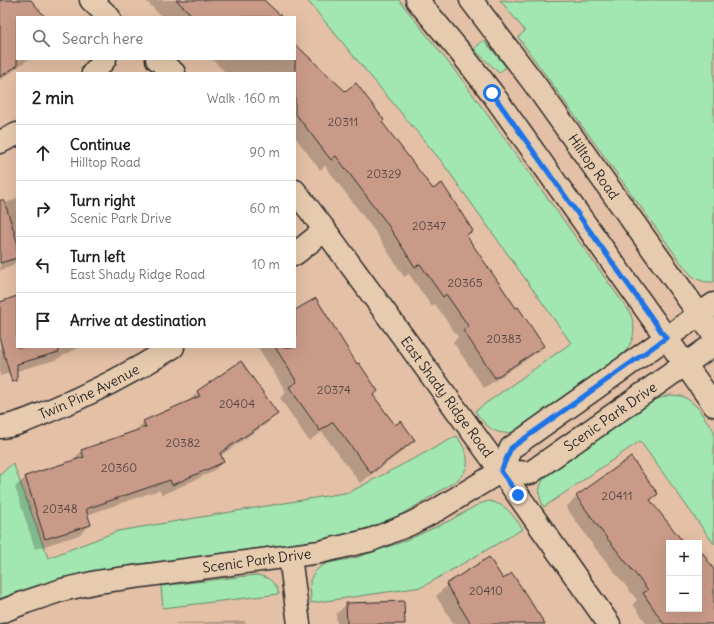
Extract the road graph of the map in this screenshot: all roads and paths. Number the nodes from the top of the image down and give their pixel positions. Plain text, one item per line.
1 (92, 0) edge
2 (417, 0) edge
3 (471, 0) edge
4 (108, 16) edge
5 (104, 60) edge
6 (158, 60) edge
7 (94, 72) edge
8 (173, 72) edge
9 (16, 134) edge
10 (0, 142) edge
11 (296, 193) edge
12 (325, 230) junction
13 (296, 253) edge
14 (707, 309) edge
15 (714, 335) edge
16 (666, 338) junction
17 (714, 344) edge
18 (171, 348) edge
19 (685, 364) junction
20 (714, 405) edge
21 (0, 427) edge
22 (501, 471) junction
23 (290, 557) junction
24 (0, 612) edge
25 (299, 624) edge
26 (609, 624) edge

1 - 4 street
2 - 16 street
3 - 14 street, Hilltop Road
5 - 7 street
6 - 8 street
9 - 10 street
11 - 12 street, East Shady Ridge Road
12 - 13 street
12 - 22 street, East Shady Ridge Road
14 - 15 street, Hilltop Road
14 - 16 street
16 - 19 street
16 - 22 street
17 - 19 street, Scenic Park Drive
18 - 21 street, Twin Pine Avenue
19 - 20 street
19 - 22 street, Scenic Park Drive
22 - 23 street, Scenic Park Drive
22 - 26 street, East Shady Ridge Road
23 - 24 street, Scenic Park Drive
23 - 25 street

